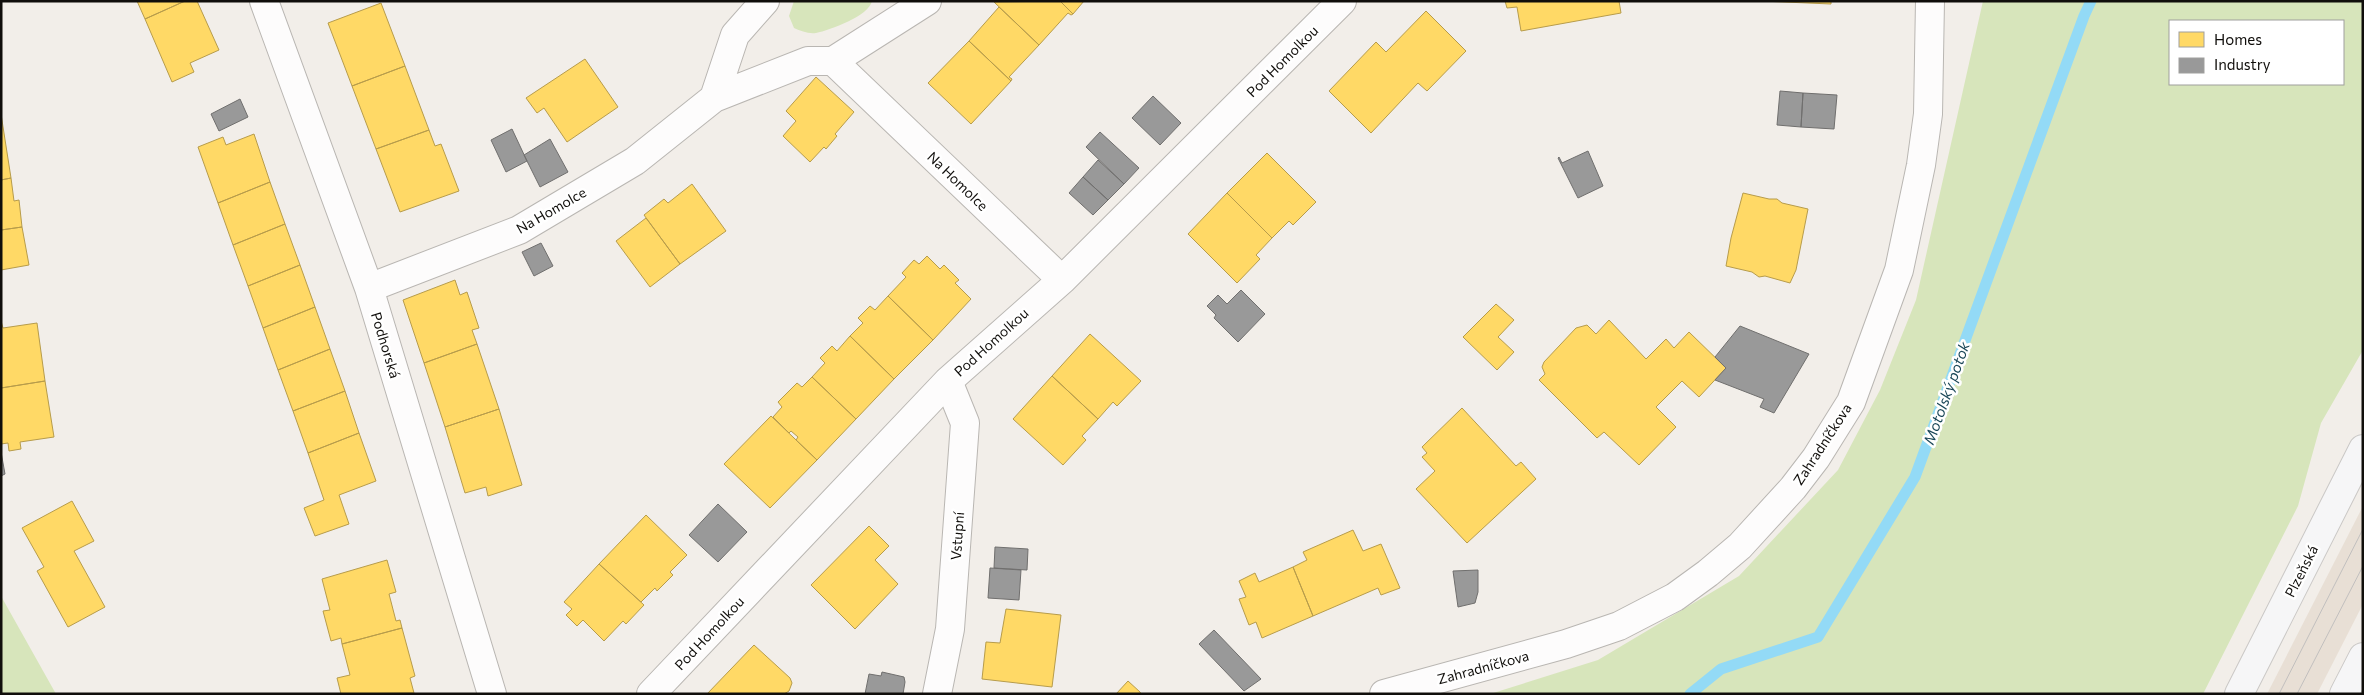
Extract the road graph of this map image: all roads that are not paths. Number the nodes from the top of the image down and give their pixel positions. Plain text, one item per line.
1 (264, 1) edge
2 (764, 1) edge
3 (927, 1) edge
4 (1342, 1) edge
5 (1930, 1) edge
6 (833, 61) junction
7 (714, 98) junction
8 (1062, 280) junction
9 (369, 288) junction
10 (948, 381) junction
11 (2363, 449) edge
12 (2363, 657) edge
13 (492, 694) edge
14 (651, 694) edge
15 (937, 694) edge
16 (1384, 694) edge
17 (2239, 694) edge
18 (2344, 694) edge

1 - 9 street, Podhorská
2 - 7 street
3 - 6 street
4 - 8 street, Pod Homolkou
5 - 16 street, Zahradníčkova
6 - 7 street, Na Homolce
6 - 8 street, Na Homolce
7 - 9 street, Na Homolce
8 - 10 street, Pod Homolkou
9 - 13 street, Podhorská
10 - 14 street, Pod Homolkou
10 - 15 street, Vstupní
11 - 17 main road, Plzeňská
12 - 18 main road

